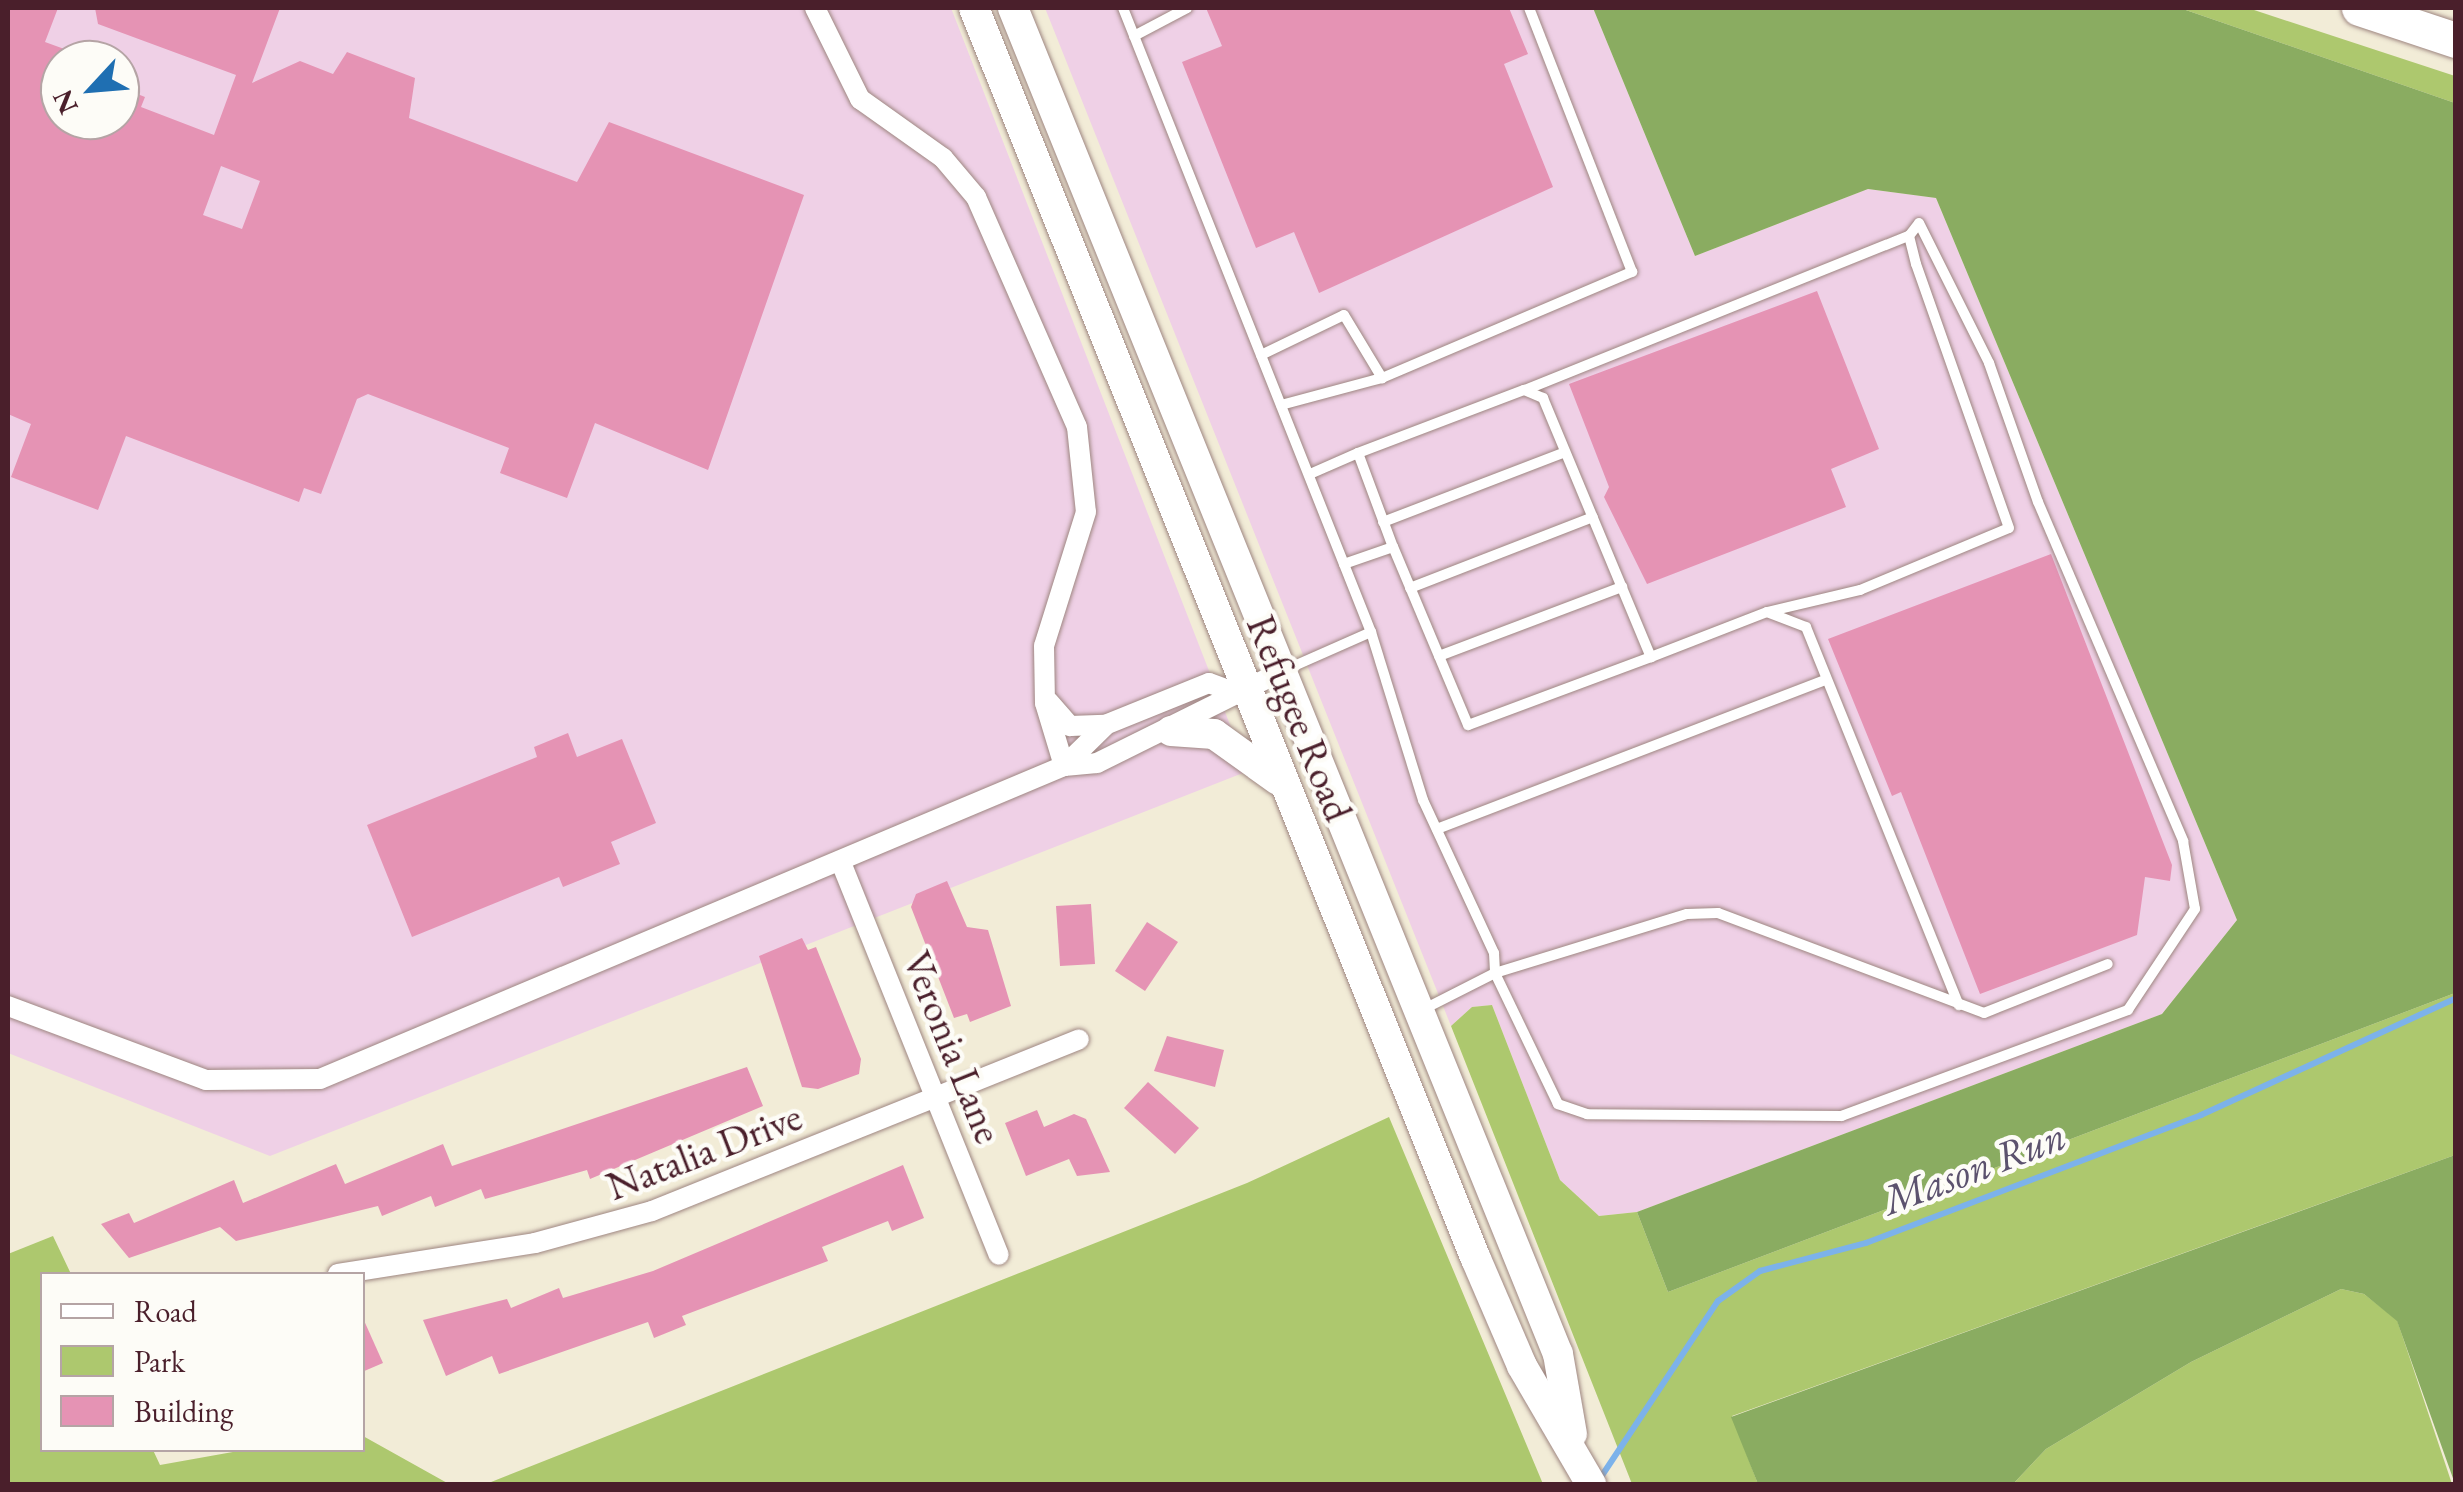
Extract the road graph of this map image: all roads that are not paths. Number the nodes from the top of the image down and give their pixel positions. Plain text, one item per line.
1 (815, 8) edge
2 (974, 8) edge
3 (1013, 8) edge
4 (1122, 8) edge
5 (1187, 8) edge
6 (1529, 8) edge
7 (2360, 8) edge
8 (1134, 36) junction
9 (2456, 40) edge
10 (1910, 236) junction
11 (1261, 355) junction
12 (1382, 378) junction
13 (1524, 390) junction
14 (1281, 405) junction
15 (1565, 452) junction
16 (1358, 454) junction
17 (1310, 474) junction
18 (1593, 518) junction
19 (1384, 522) junction
20 (1393, 547) junction
21 (1344, 564) junction
22 (1622, 587) junction
23 (1410, 588) junction
24 (1767, 612) junction
25 (1371, 632) junction
26 (1439, 656) junction
27 (1651, 657) junction
28 (1280, 672) junction
29 (1826, 680) junction
30 (1238, 688) junction
31 (1045, 696) junction
32 (1105, 726) junction
33 (1171, 731) junction
34 (1064, 766) junction
35 (1284, 785) junction
36 (1436, 830) junction
37 (842, 864) junction
38 (2108, 964) dead end
39 (1496, 973) junction
40 (1959, 1005) junction
41 (8, 1006) edge
42 (1416, 1012) junction
43 (1079, 1039) dead end
44 (936, 1098) junction
45 (999, 1255) dead end
46 (349, 1272) edge
47 (1583, 1467) edge

1 - 31 street
2 - 30 main road, Refugee Road
3 - 28 main road, Refugee Road
4 - 8 lane
5 - 8 lane
6 - 12 lane
7 - 9 highway
8 - 11 lane
10 - 13 lane
10 - 24 lane
10 - 39 lane
11 - 12 lane
11 - 14 lane
12 - 14 lane
13 - 15 lane
13 - 16 lane
14 - 17 lane
15 - 18 lane
15 - 19 lane
16 - 17 lane
16 - 19 lane
17 - 21 lane
18 - 22 lane
18 - 23 lane
19 - 20 lane
20 - 21 lane
20 - 23 lane
21 - 25 lane
22 - 26 lane
22 - 27 lane
23 - 26 lane
24 - 27 lane
24 - 29 lane
25 - 28 lane
25 - 36 lane
26 - 27 lane
28 - 30 street
28 - 42 main road, Refugee Road
29 - 36 lane
29 - 40 lane
30 - 32 street
30 - 33 street
30 - 35 main road, Refugee Road
31 - 32 street
31 - 34 street
32 - 34 street
33 - 34 street
33 - 35 main road
34 - 37 street
35 - 47 main road, Refugee Road
36 - 39 lane
37 - 41 street
37 - 44 street, Veronia Lane
38 - 40 lane
39 - 40 lane
39 - 42 lane
42 - 47 main road, Refugee Road
43 - 44 street, Natalia Drive
44 - 45 street, Veronia Lane
44 - 46 street, Natalia Drive

